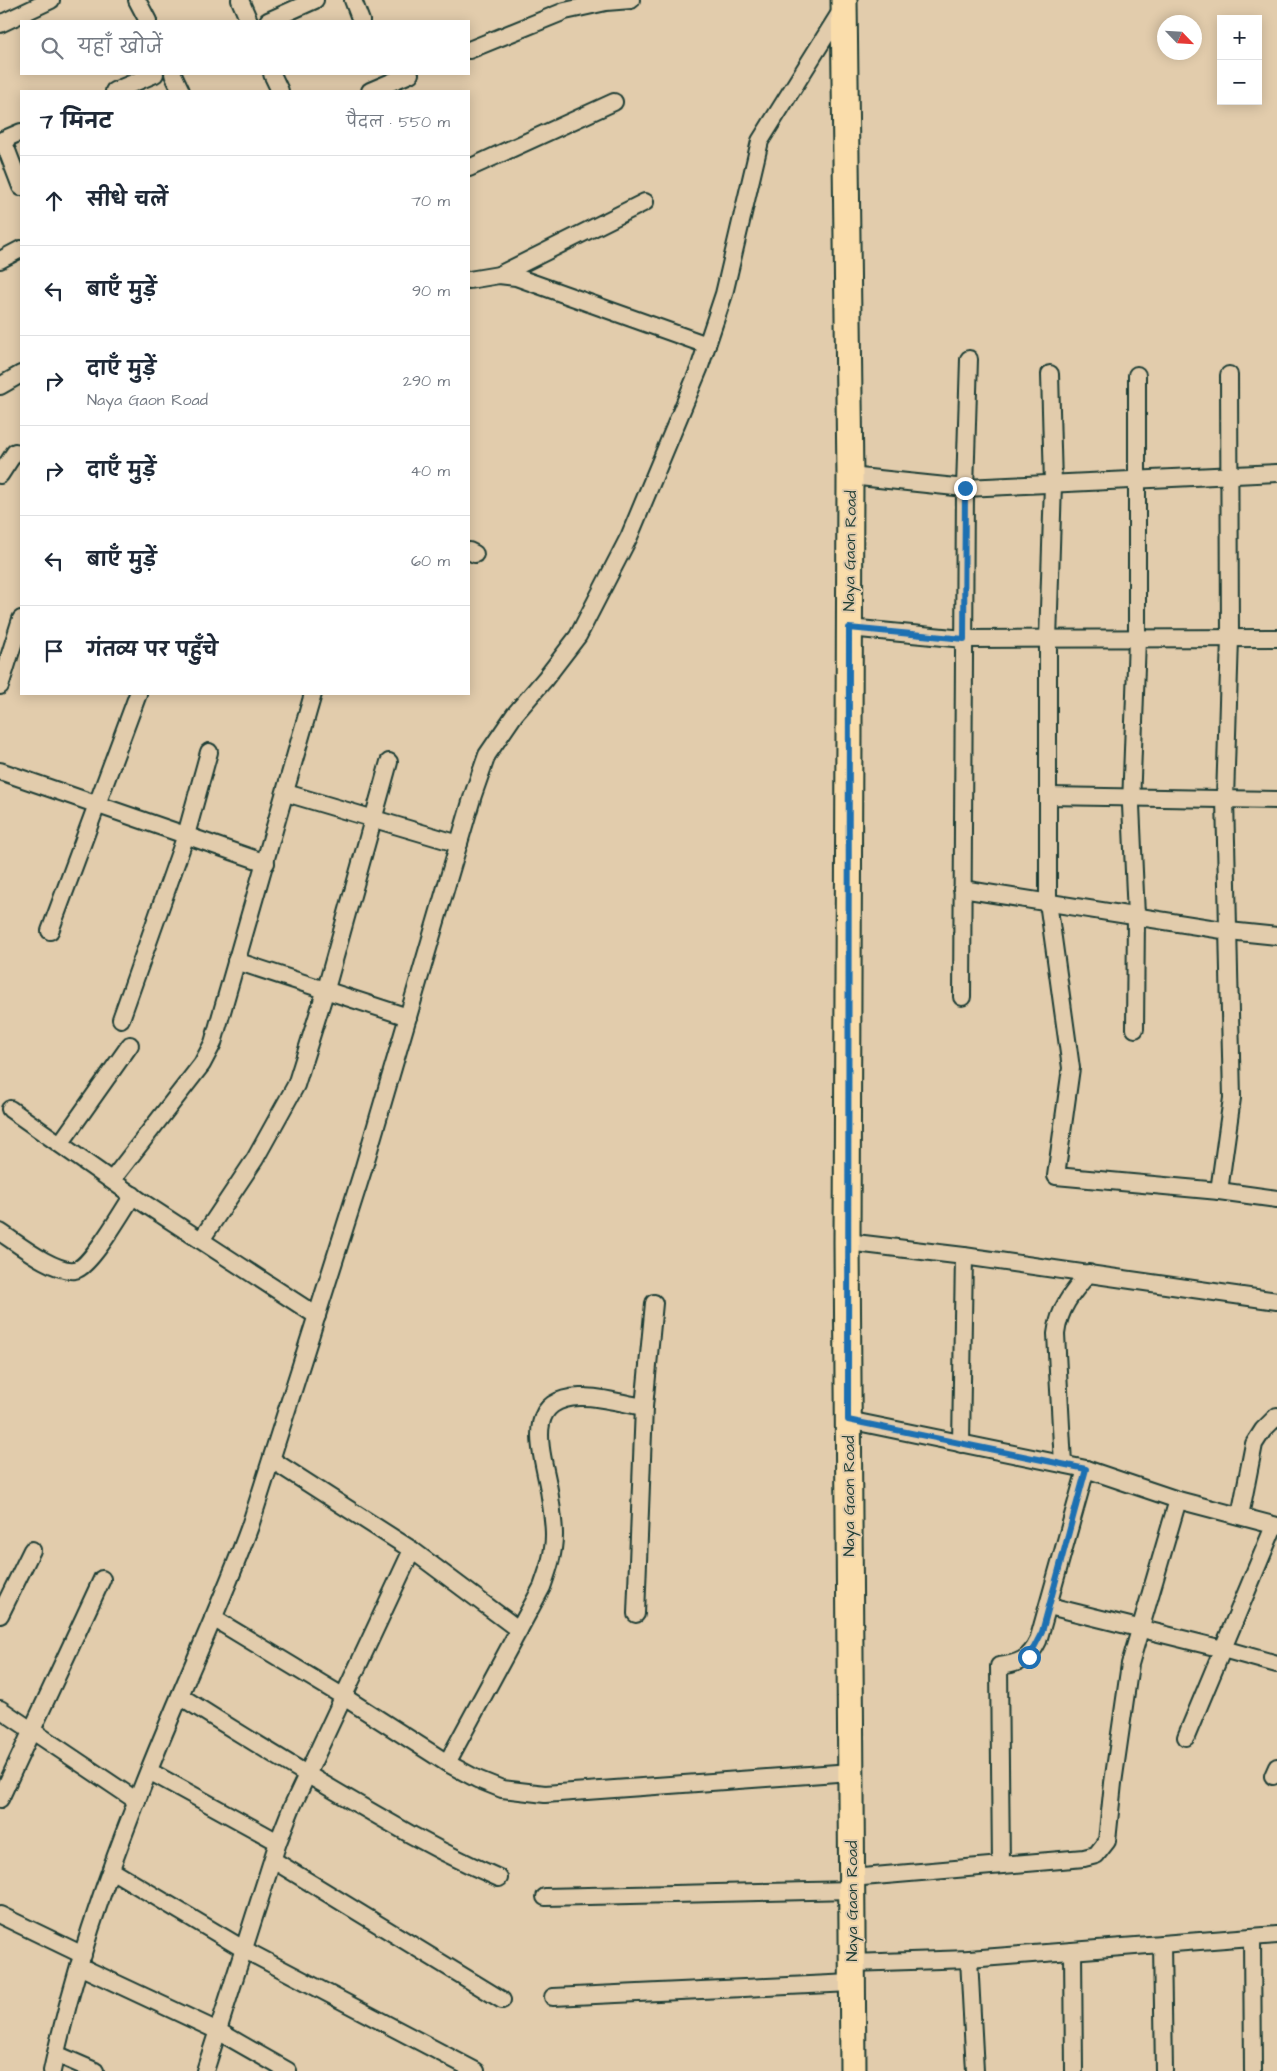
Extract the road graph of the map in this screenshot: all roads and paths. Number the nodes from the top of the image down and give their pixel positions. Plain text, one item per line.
1 (51, 0) edge
2 (137, 0) edge
3 (240, 0) edge
4 (315, 0) edge
5 (353, 0) edge
6 (631, 0) edge
7 (844, 8) edge
8 (147, 20) edge
9 (249, 20) edge
10 (270, 20) edge
11 (361, 20) edge
12 (0, 24) edge
13 (470, 50) edge
14 (152, 75) edge
15 (174, 75) edge
16 (272, 75) edge
17 (407, 75) edge
18 (387, 83) edge
19 (116, 90) edge
20 (181, 90) edge
21 (280, 90) edge
22 (372, 90) edge
23 (614, 102) dead end
24 (20, 132) edge
25 (1, 140) edge
26 (470, 168) edge
27 (20, 185) edge
28 (645, 202) dead end
29 (20, 250) edge
30 (0, 260) edge
31 (499, 275) junction
32 (470, 280) edge
33 (707, 345) junction
34 (969, 359) dead end
35 (1050, 374) dead end
36 (1136, 374) dead end
37 (20, 375) edge
38 (1229, 375) dead end
39 (0, 386) edge
40 (15, 452) dead end
41 (1277, 473) edge
42 (0, 475) edge
43 (1230, 475) junction
44 (850, 476) junction
45 (1137, 480) junction
46 (1053, 484) junction
47 (965, 488) junction
48 (20, 622) edge
49 (849, 628) junction
50 (1230, 638) junction
51 (1277, 638) edge
52 (964, 639) junction
53 (1137, 639) junction
54 (1048, 640) junction
55 (0, 686) edge
56 (138, 695) edge
57 (311, 695) edge
58 (209, 752) dead end
59 (389, 762) dead end
60 (0, 771) edge
61 (286, 793) junction
62 (1048, 796) junction
63 (1131, 798) junction
64 (1224, 799) junction
65 (1277, 800) edge
66 (98, 805) junction
67 (373, 819) junction
68 (186, 835) junction
69 (458, 844) junction
70 (266, 863) junction
71 (962, 889) junction
72 (1048, 902) junction
73 (1136, 916) junction
74 (50, 931) dead end
75 (1229, 931) junction
76 (1277, 936) edge
77 (236, 961) junction
78 (326, 990) junction
79 (962, 997) dead end
80 (408, 1018) junction
81 (121, 1019) dead end
82 (1135, 1029) dead end
83 (130, 1045) dead end
84 (10, 1109) dead end
85 (60, 1144) junction
86 (112, 1180) junction
87 (1219, 1191) junction
88 (134, 1195) junction
89 (1277, 1199) edge
90 (0, 1232) edge
91 (201, 1240) junction
92 (847, 1242) junction
93 (964, 1256) junction
94 (1089, 1273) junction
95 (1277, 1301) edge
96 (654, 1303) dead end
97 (317, 1316) junction
98 (644, 1406) junction
99 (1277, 1416) edge
100 (848, 1420) junction
101 (961, 1444) junction
102 (272, 1460) junction
103 (1062, 1464) junction
104 (1086, 1469) junction
105 (1178, 1500) junction
106 (1240, 1516) junction
107 (1275, 1526) edge
108 (32, 1550) dead end
109 (412, 1550) junction
110 (102, 1579) dead end
111 (1049, 1606) junction
112 (636, 1614) dead end
113 (0, 1615) edge
114 (214, 1618) junction
115 (1140, 1629) junction
116 (519, 1630) junction
117 (1223, 1649) junction
118 (1277, 1664) edge
119 (180, 1696) junction
120 (344, 1697) junction
121 (0, 1709) edge
122 (33, 1731) junction
123 (1186, 1737) dead end
124 (447, 1763) junction
125 (149, 1771) junction
126 (851, 1772) junction
127 (307, 1776) junction
128 (0, 1799) edge
129 (137, 1801) junction
130 (278, 1842) junction
131 (273, 1860) junction
132 (1001, 1865) junction
133 (111, 1870) junction
134 (499, 1878) dead end
135 (852, 1884) junction
136 (545, 1898) dead end
137 (0, 1915) edge
138 (1277, 1935) edge
139 (1252, 1937) junction
140 (1162, 1944) junction
141 (245, 1950) junction
142 (1073, 1951) junction
143 (969, 1959) junction
144 (81, 1960) junction
145 (852, 1973) junction
146 (553, 1997) dead end
147 (502, 2000) dead end
148 (218, 2031) junction
149 (56, 2054) junction
150 (52, 2071) edge
151 (95, 2071) edge
152 (204, 2071) edge
153 (288, 2071) edge
154 (476, 2071) edge
155 (853, 2071) edge
156 (975, 2071) edge
157 (1074, 2071) edge
158 (1164, 2071) edge
159 (1253, 2071) edge

1 - 12 street
2 - 8 street
3 - 9 street
4 - 10 street
5 - 11 street
6 - 13 street
7 - 33 street
7 - 44 main road, Naya Gaon Road
14 - 19 street
15 - 20 street
16 - 21 street
17 - 18 street
18 - 22 street
23 - 26 street
24 - 25 street
25 - 27 street
28 - 31 street
29 - 30 street
31 - 32 street
31 - 33 street
33 - 69 street
34 - 47 street
35 - 46 street
36 - 45 street
37 - 39 street
38 - 43 street
40 - 42 street
41 - 43 street
43 - 45 street
43 - 50 street
44 - 47 street
44 - 49 main road, Naya Gaon Road
45 - 46 street
45 - 53 street
46 - 47 street
46 - 54 street
47 - 52 street
48 - 55 street
49 - 52 street
49 - 92 main road, Naya Gaon Road
50 - 51 street
50 - 53 street
50 - 64 street
52 - 54 street
52 - 71 street
53 - 54 street
53 - 63 street
54 - 62 street
56 - 66 street
57 - 61 street
58 - 68 street
59 - 67 street
60 - 66 street
61 - 67 street
61 - 70 street
62 - 63 street
62 - 72 street
63 - 64 street
63 - 73 street
64 - 65 street
64 - 75 street
66 - 68 street
66 - 74 street
67 - 69 street
67 - 78 street
68 - 70 street
68 - 81 street
69 - 80 street
70 - 77 street
71 - 72 street
71 - 79 street
72 - 73 street
72 - 87 street
73 - 75 street
73 - 82 street
75 - 76 street
75 - 87 street
77 - 78 street
77 - 86 street
78 - 80 street
78 - 91 street
80 - 97 street
83 - 85 street
84 - 85 street
85 - 86 street
86 - 88 street
87 - 89 street
88 - 90 street
88 - 91 street
91 - 97 street
92 - 93 street
92 - 100 main road, Naya Gaon Road
93 - 94 street
93 - 101 street
94 - 95 street
94 - 103 street
96 - 98 street
97 - 102 street
98 - 112 street
98 - 116 street
99 - 106 street
100 - 101 street
100 - 126 main road, Naya Gaon Road
101 - 103 street
102 - 109 street
102 - 114 street
103 - 104 street
104 - 105 street
104 - 111 street
105 - 106 street
105 - 115 street
106 - 107 street
107 - 117 street
108 - 113 street
109 - 116 street
109 - 120 street
110 - 122 street
111 - 115 street
111 - 132 street
114 - 119 street
114 - 120 street
115 - 117 street
115 - 132 street
116 - 124 street
117 - 118 street
117 - 123 street
119 - 125 street
119 - 127 street
120 - 124 street
120 - 127 street
121 - 122 street
122 - 128 street
122 - 129 street
124 - 126 street
125 - 129 street
125 - 130 street
126 - 135 main road, Naya Gaon Road
127 - 130 street
127 - 134 street
129 - 133 street
130 - 131 street
131 - 141 street
131 - 147 street
132 - 135 street
133 - 141 street
133 - 144 street
135 - 136 street
135 - 145 main road, Naya Gaon Road
137 - 144 street
138 - 139 street
139 - 140 street
139 - 159 street
140 - 142 street
140 - 158 street
141 - 148 street
141 - 154 street
142 - 143 street
142 - 157 street
143 - 145 street
143 - 156 street
144 - 148 street
144 - 149 street
145 - 146 street
145 - 155 main road, Naya Gaon Road
148 - 152 street
148 - 153 street
149 - 150 street
149 - 151 street

